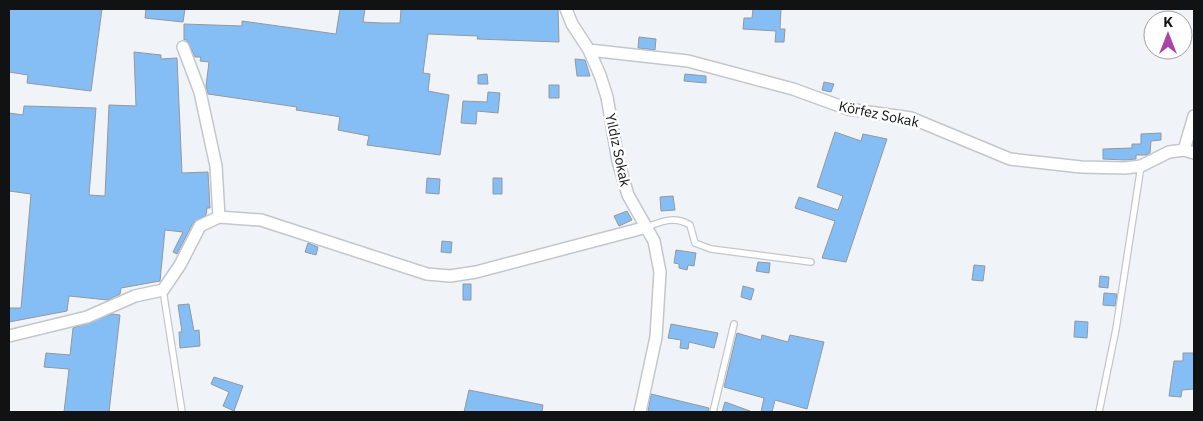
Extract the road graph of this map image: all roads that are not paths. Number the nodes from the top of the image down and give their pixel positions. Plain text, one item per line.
1 (566, 9) edge
2 (183, 47) dead end
3 (590, 50) junction
4 (1194, 116) edge
5 (1189, 152) edge
6 (1141, 166) junction
7 (219, 217) junction
8 (647, 227) junction
9 (811, 262) dead end
10 (163, 290) junction
11 (734, 324) dead end
12 (9, 336) edge
13 (182, 412) edge
14 (640, 412) edge
15 (713, 412) edge
16 (1099, 412) edge

1 - 3 street, Yıldız Sokak
2 - 7 street
3 - 6 street, Körfez Sokak
3 - 8 street, Yıldız Sokak
4 - 5 street
5 - 6 street, Körfez Sokak
6 - 16 lane
7 - 8 street
7 - 10 street
8 - 9 lane
8 - 14 street, Yıldız Sokak
10 - 12 street
10 - 13 lane
11 - 15 lane

